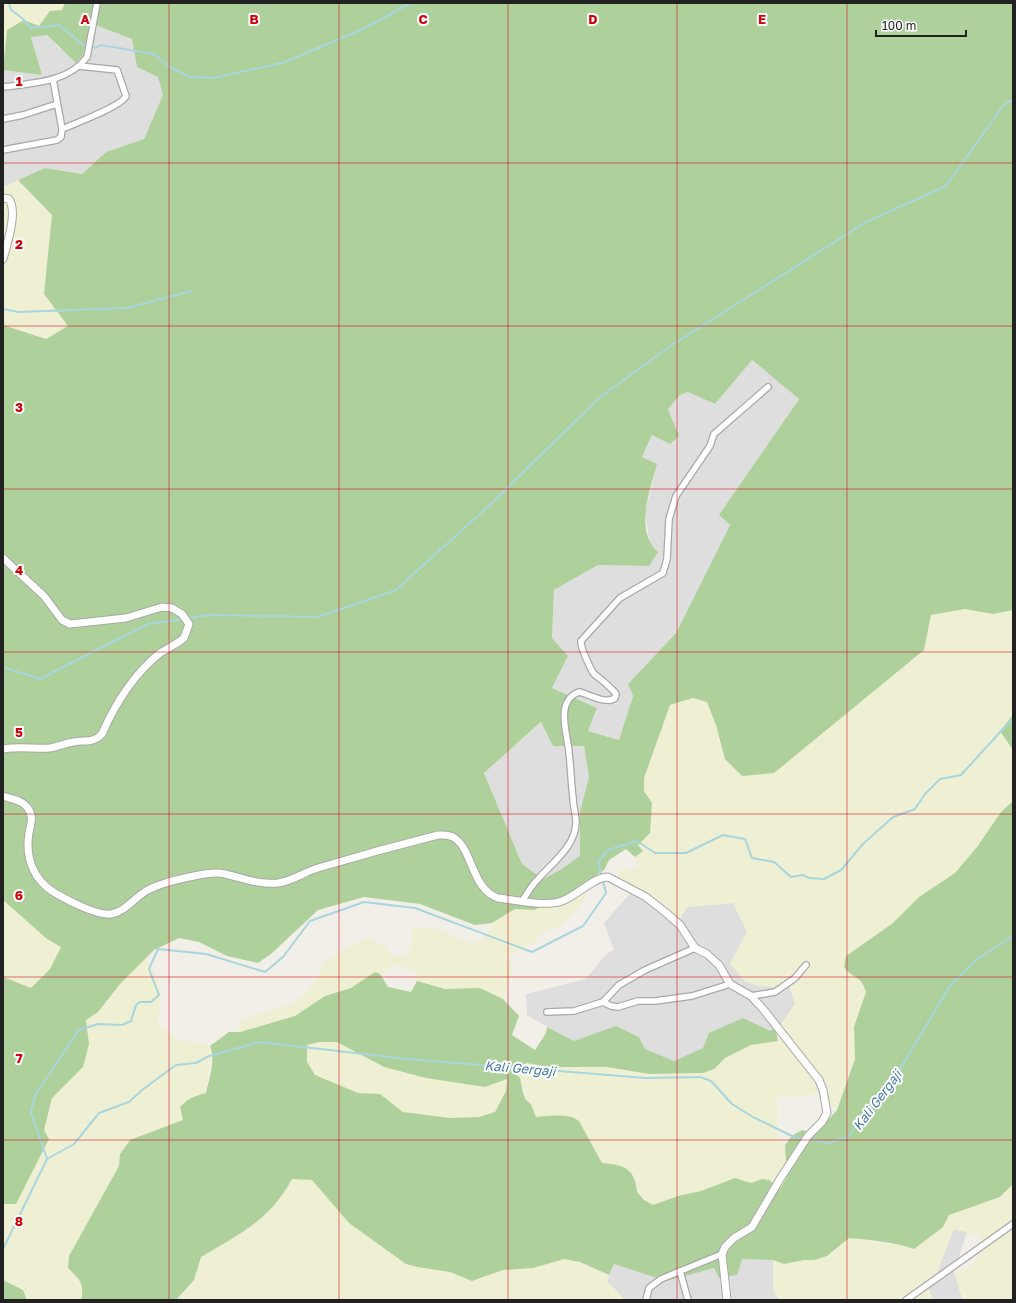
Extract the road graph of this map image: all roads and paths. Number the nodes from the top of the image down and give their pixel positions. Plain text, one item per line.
1 (97, 3) edge
2 (79, 66) junction
3 (53, 79) junction
4 (3, 87) edge
5 (57, 104) junction
6 (3, 119) edge
7 (62, 129) junction
8 (3, 150) edge
9 (3, 198) edge
10 (3, 259) edge
11 (768, 387) dead end
12 (3, 558) edge
13 (3, 749) edge
14 (3, 796) edge
15 (522, 901) junction
16 (695, 948) junction
17 (806, 965) dead end
18 (730, 984) junction
19 (751, 996) junction
20 (603, 1002) junction
21 (547, 1012) dead end
22 (1013, 1224) edge
23 (722, 1254) junction
24 (680, 1272) junction
25 (646, 1300) edge
26 (688, 1300) edge
27 (727, 1300) edge
28 (906, 1300) edge

1 - 2 street
2 - 3 street
2 - 7 street
3 - 4 street
3 - 5 street
5 - 6 street
5 - 7 street
7 - 8 street
9 - 10 street
11 - 15 street
12 - 13 street
14 - 15 street
15 - 16 street
16 - 18 street
16 - 20 street
17 - 19 street
18 - 19 street
18 - 20 street
19 - 23 street
20 - 21 street
22 - 28 street
23 - 24 street
23 - 27 street
24 - 25 street
24 - 26 street

